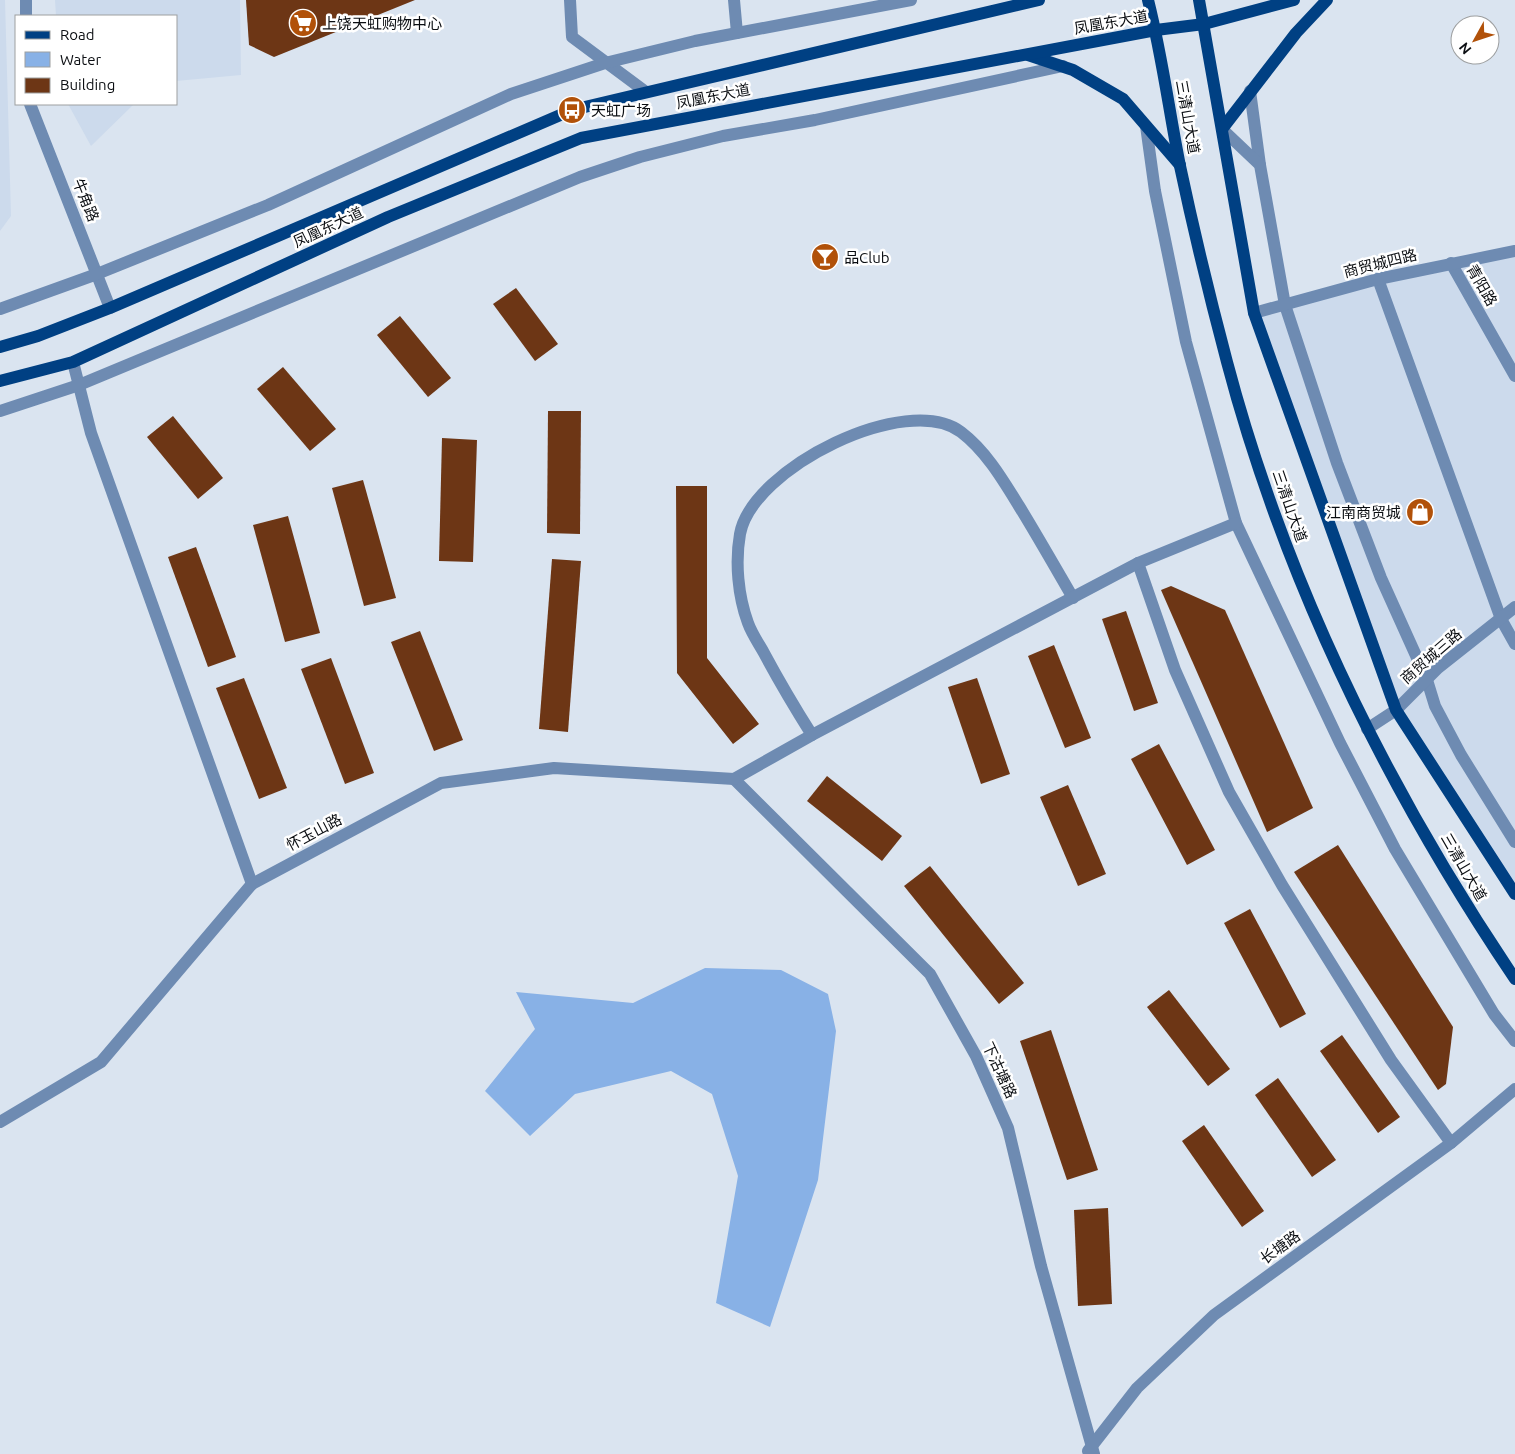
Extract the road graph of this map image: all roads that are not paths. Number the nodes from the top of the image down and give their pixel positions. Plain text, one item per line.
1 (26, 0) edge
2 (570, 0) edge
3 (734, 0) edge
4 (911, 0) edge
5 (1039, 0) edge
6 (1148, 0) edge
7 (1199, 0) edge
8 (1294, 0) edge
9 (1327, 0) edge
10 (1013, 4) edge
11 (26, 15) edge
12 (1204, 24) junction
13 (1156, 30) junction
14 (737, 33) junction
15 (1026, 54) junction
16 (605, 63) junction
17 (1062, 66) junction
18 (1250, 91) junction
19 (646, 92) junction
20 (30, 105) edge
21 (1146, 126) junction
22 (1222, 129) junction
23 (1260, 165) junction
24 (1180, 166) junction
25 (1515, 251) edge
26 (1451, 263) junction
27 (97, 274) junction
28 (1378, 279) junction
29 (1285, 305) junction
30 (110, 308) junction
31 (0, 309) edge
32 (1254, 313) junction
33 (0, 347) edge
34 (73, 362) junction
35 (1515, 376) edge
36 (0, 381) edge
37 (79, 385) junction
38 (0, 411) edge
39 (1236, 523) junction
40 (1138, 563) junction
41 (1073, 598) junction
42 (1515, 606) edge
43 (1501, 619) junction
44 (1515, 644) edge
45 (1427, 680) junction
46 (1396, 710) junction
47 (1367, 729) junction
48 (812, 735) junction
49 (734, 779) junction
50 (1515, 842) edge
51 (252, 884) junction
52 (1515, 894) edge
53 (1515, 979) edge
54 (1515, 1041) edge
55 (1515, 1089) edge
56 (0, 1122) edge
57 (1451, 1143) junction
58 (1090, 1451) edge

1 - 11 street
2 - 16 street
3 - 14 street
4 - 14 street
5 - 10 main road, 凤凰东大道
6 - 13 main road, 三清山大道
7 - 12 main road, 三清山大道
8 - 12 main road, 凤凰东大道
9 - 18 main road
10 - 19 main road, 凤凰东大道
12 - 13 main road, 凤凰东大道
12 - 22 main road, 三清山大道
13 - 15 main road, 凤凰东大道
13 - 24 main road, 三清山大道
14 - 16 street
15 - 17 main road
15 - 34 main road, 凤凰东大道
16 - 19 street
16 - 27 street
17 - 21 main road
17 - 37 street
18 - 22 main road
18 - 23 street
19 - 30 main road, 凤凰东大道
20 - 27 street, 牛角路
21 - 24 main road
21 - 39 street
22 - 23 street
22 - 32 main road, 三清山大道
23 - 29 street
24 - 47 main road, 三清山大道
25 - 26 street, 商贸城四路
26 - 28 street, 商贸城四路
26 - 35 street, 青阳路
27 - 30 street, 牛角路
27 - 31 street
28 - 29 street, 商贸城四路
28 - 43 street
29 - 32 street, 商贸城四路
29 - 45 street
30 - 33 main road, 凤凰东大道
32 - 46 main road, 三清山大道
34 - 36 main road, 凤凰东大道
34 - 37 street
37 - 38 street
37 - 51 street
39 - 40 street
39 - 54 street
40 - 41 street
40 - 57 street
41 - 48 street
41 - 48 street
42 - 43 street, 商贸城三路
43 - 44 street
43 - 45 street, 商贸城三路
45 - 46 street, 商贸城三路
45 - 50 street
46 - 47 street, 商贸城三路
46 - 52 main road, 三清山大道
47 - 53 main road, 三清山大道
48 - 49 street
49 - 51 street, 怀玉山路
49 - 58 street, 下沽塘路
51 - 56 street, 怀玉山路
55 - 57 street, 长塘路
57 - 58 street, 长塘路

